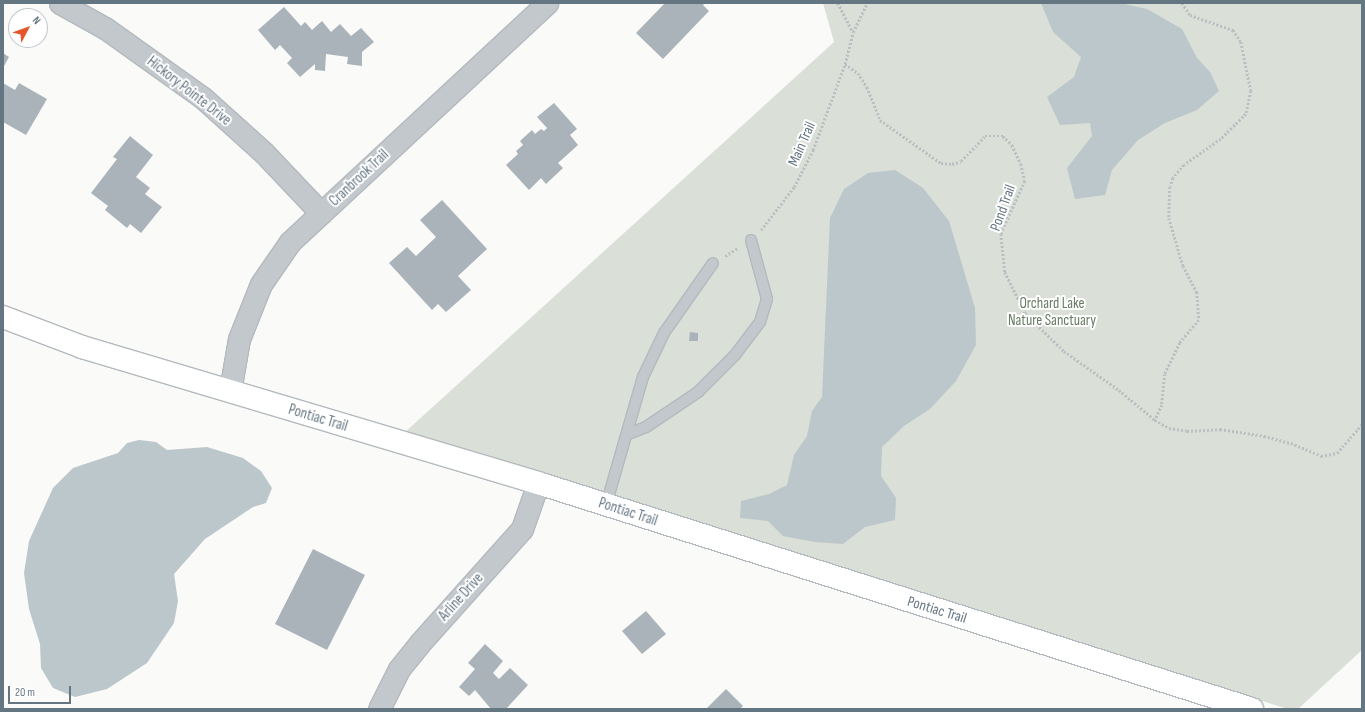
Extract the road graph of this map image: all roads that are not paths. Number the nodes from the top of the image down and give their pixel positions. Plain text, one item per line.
1 (60, 3) edge
2 (547, 3) edge
3 (320, 213) junction
4 (751, 240) road end
5 (713, 264) road end
6 (3, 317) edge
7 (230, 391) junction
8 (628, 434) junction
9 (538, 483) junction
10 (606, 505) junction
11 (379, 709) edge
12 (1252, 709) edge

1 - 3 street, Hickory Pointe Drive
2 - 3 street, Cranbrook Trail
3 - 7 street, Cranbrook Trail
4 - 8 lane
5 - 8 lane
6 - 7 main road, Pontiac Trail
7 - 9 main road, Pontiac Trail
8 - 10 lane
9 - 10 main road, Pontiac Trail
9 - 11 street, Arline Drive
10 - 12 main road, Pontiac Trail

